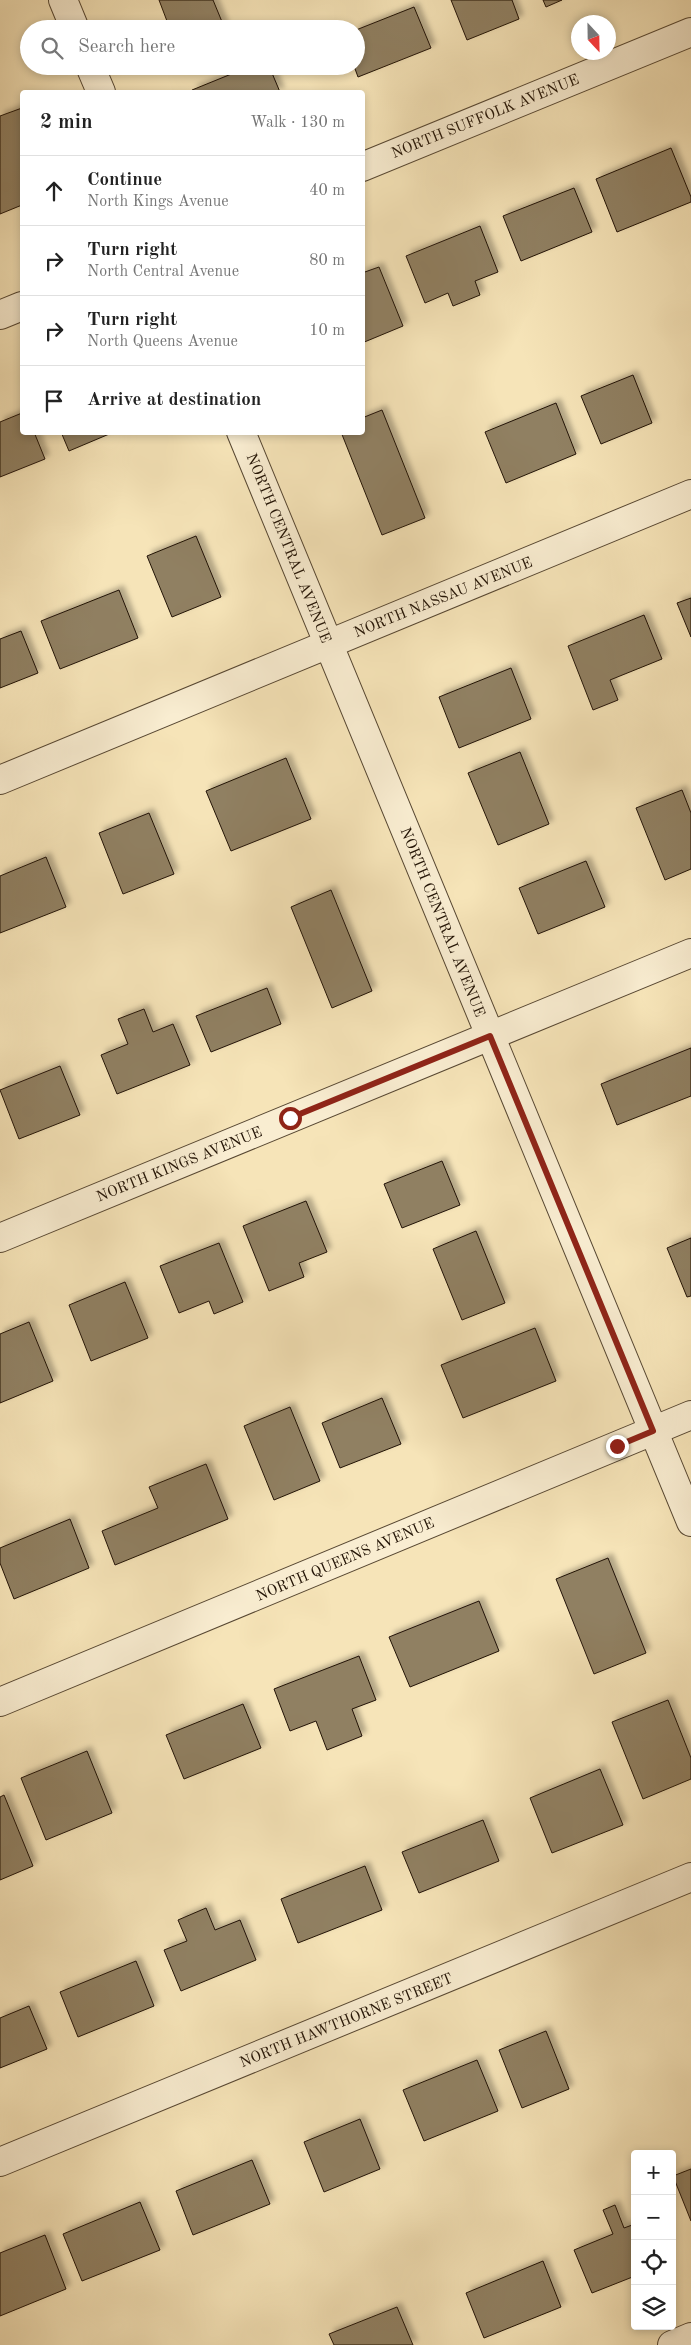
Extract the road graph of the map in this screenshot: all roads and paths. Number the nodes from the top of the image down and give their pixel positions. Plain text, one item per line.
1 (63, 0) edge
2 (71, 20) edge
3 (691, 32) edge
4 (94, 75) edge
5 (100, 90) edge
6 (365, 165) edge
7 (20, 307) edge
8 (0, 315) edge
9 (242, 435) edge
10 (691, 494) edge
11 (329, 644) junction
12 (0, 780) edge
13 (691, 953) edge
14 (490, 1036) junction
15 (0, 1238) edge
16 (691, 1415) edge
17 (653, 1431) junction
18 (691, 1522) edge
19 (0, 1702) edge
20 (691, 1877) edge
21 (0, 2162) edge
22 (691, 2337) edge
23 (672, 2345) edge

1 - 2 street
3 - 6 street, NORTH SUFFOLK AVENUE
4 - 5 street
7 - 8 street
9 - 11 street, NORTH CENTRAL AVENUE
10 - 11 street, NORTH NASSAU AVENUE
11 - 12 street, NORTH NASSAU AVENUE
11 - 14 street, NORTH CENTRAL AVENUE
13 - 14 street, NORTH KINGS AVENUE
14 - 15 street, NORTH KINGS AVENUE
14 - 17 street, NORTH CENTRAL AVENUE
16 - 17 street, NORTH QUEENS AVENUE
17 - 18 street, NORTH CENTRAL AVENUE
17 - 19 street, NORTH QUEENS AVENUE
20 - 21 street, NORTH HAWTHORNE STREET
22 - 23 street

